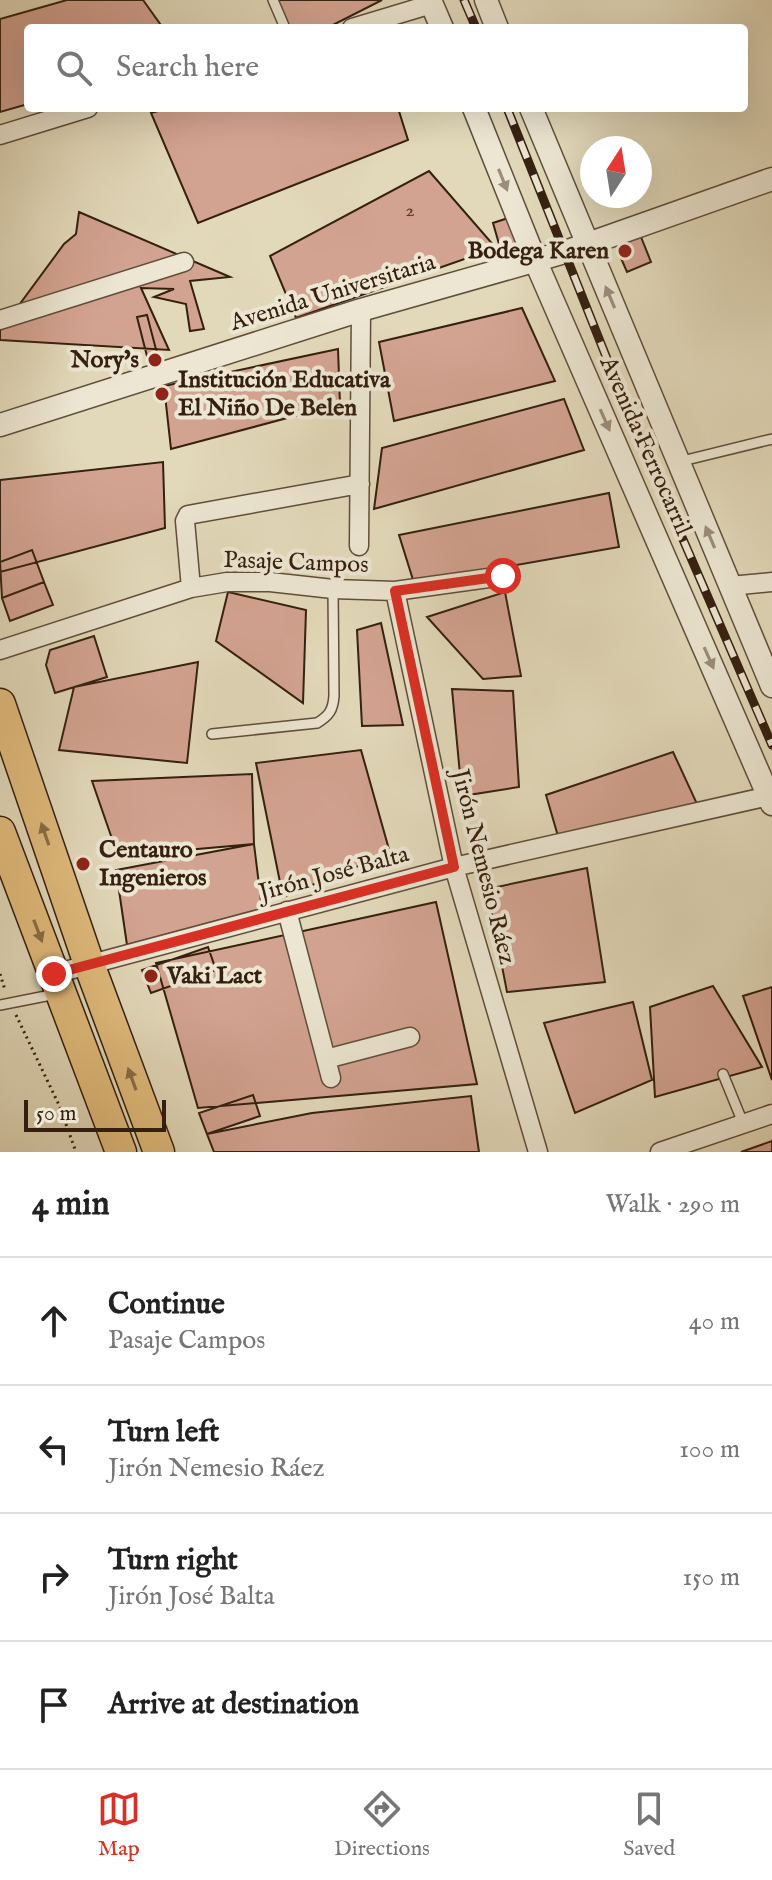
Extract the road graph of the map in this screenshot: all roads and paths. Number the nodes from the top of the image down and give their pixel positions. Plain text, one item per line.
1 (273, 0) edge
2 (486, 0) edge
3 (431, 2) edge
4 (283, 24) edge
5 (364, 24) edge
6 (440, 24) edge
7 (495, 24) edge
8 (75, 112) edge
9 (476, 112) edge
10 (533, 112) edge
11 (0, 135) edge
12 (772, 179) edge
13 (587, 243) junction
14 (535, 260) junction
15 (184, 262) dead end
16 (361, 310) junction
17 (0, 320) edge
18 (0, 425) edge
19 (772, 439) edge
20 (678, 462) junction
21 (360, 484) junction
22 (359, 546) dead end
23 (503, 576) dead end
24 (772, 582) edge
25 (730, 586) junction
26 (191, 588) junction
27 (333, 589) junction
28 (395, 591) junction
29 (0, 650) edge
30 (772, 686) edge
31 (0, 704) edge
32 (212, 734) dead end
33 (770, 800) edge
34 (0, 832) edge
35 (454, 867) junction
36 (287, 911) junction
37 (89, 964) junction
38 (0, 974) edge
39 (58, 983) junction
40 (5, 1004) edge
41 (410, 1037) dead end
42 (326, 1059) junction
43 (723, 1074) dead end
44 (331, 1078) dead end
45 (772, 1114) edge
46 (743, 1123) junction
47 (76, 1152) edge
48 (121, 1152) edge
49 (159, 1152) edge
50 (538, 1152) edge
51 (660, 1152) edge

1 - 4 lane
2 - 7 street
3 - 5 street
3 - 6 street
8 - 11 street
9 -> 14 street, Avenida Ferrocarril
10 - 13 street, Avenida Ferrocarril
12 - 13 street, Avenida Universitaria
13 - 14 street, Avenida Universitaria
20 -> 13 street, Avenida Ferrocarril
14 - 16 street, Avenida Universitaria
14 -> 33 street, Avenida Ferrocarril
15 - 17 street
16 - 18 street, Avenida Universitaria
16 - 21 street
19 - 20 lane
25 -> 20 street, Avenida Ferrocarril
21 - 22 street
21 - 26 street
23 - 28 street, Pasaje Campos
24 - 25 street
25 - 30 street, Avenida Ferrocarril
26 - 27 street, Pasaje Campos
26 - 29 street, Pasaje Campos
27 - 28 street, Pasaje Campos
27 - 32 lane
28 - 35 street, Jirón Nemesio Ráez
37 -> 31 highway
33 - 35 street, Jirón José Balta
34 -> 39 highway
35 - 36 street, Jirón José Balta
35 - 50 street, Jirón Nemesio Ráez
36 - 37 street, Jirón José Balta
36 - 42 street
37 - 39 street, Jirón José Balta
49 -> 37 highway
38 - 40 path
39 - 40 lane
39 - 48 highway
40 - 47 path
41 - 42 street
42 - 44 street
43 - 46 lane
45 - 46 street
46 - 51 street

